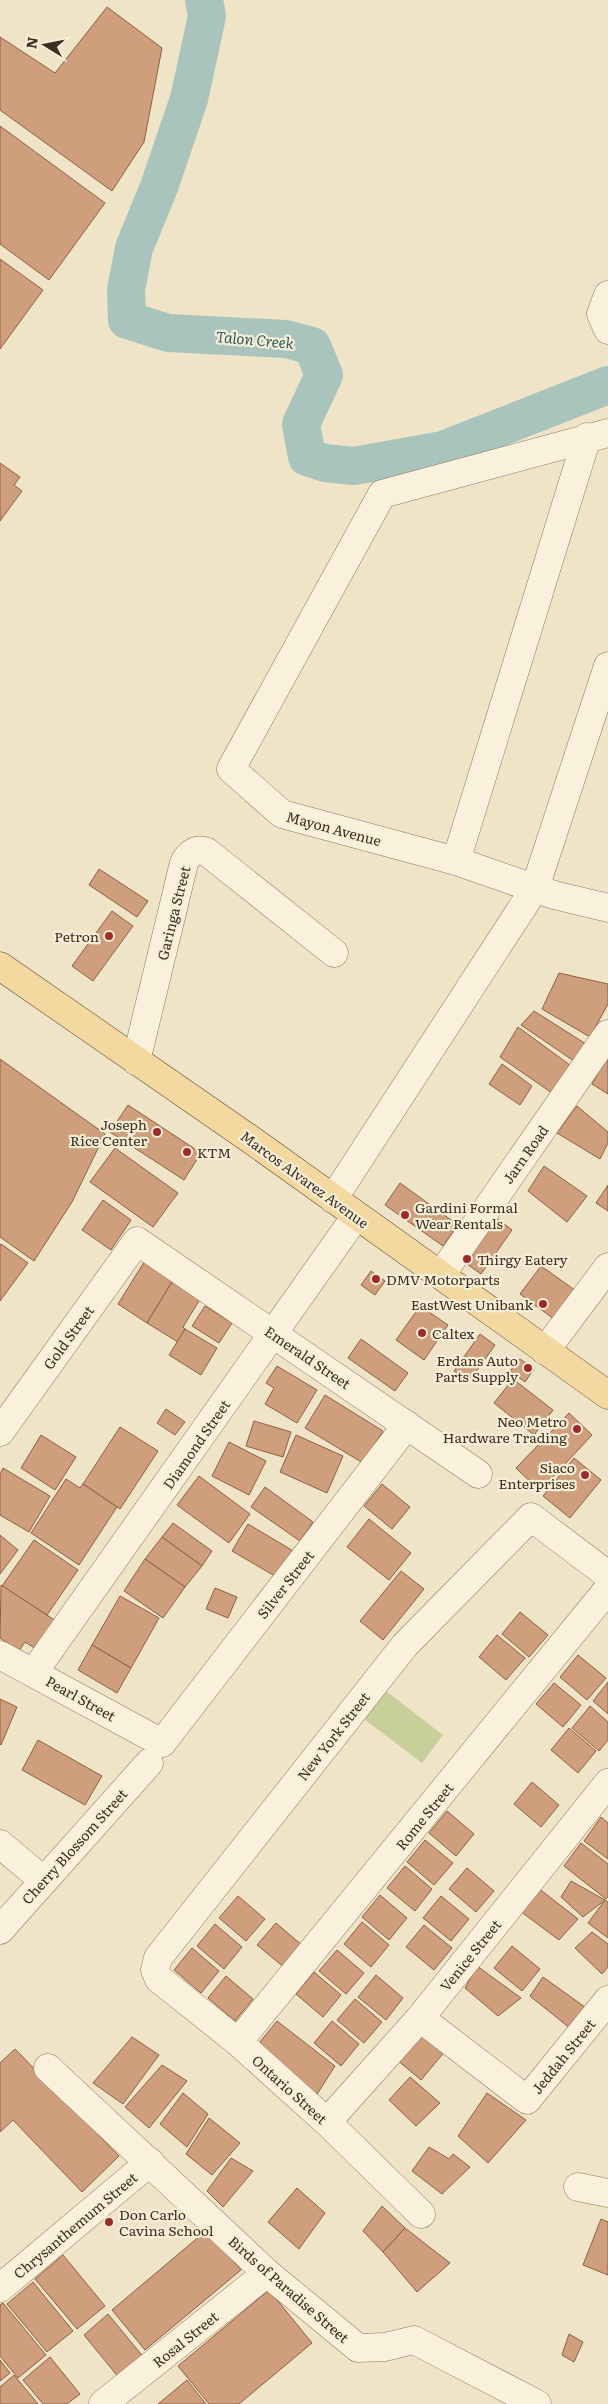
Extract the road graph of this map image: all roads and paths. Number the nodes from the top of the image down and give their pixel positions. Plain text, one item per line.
1 (607, 296) edge
2 (608, 330) edge
3 (597, 435) edge
4 (608, 666) edge
5 (456, 861) junction
6 (535, 888) junction
7 (608, 908) edge
8 (334, 953) dead end
9 (0, 966) edge
10 (608, 1034) edge
11 (136, 1061) junction
12 (333, 1199) junction
13 (356, 1216) junction
14 (137, 1241) joint
15 (608, 1267) edge
16 (441, 1275) junction
17 (274, 1334) junction
18 (545, 1351) junction
19 (608, 1395) edge
20 (407, 1425) junction
21 (0, 1432) edge
22 (478, 1474) dead end
23 (608, 1575) edge
24 (608, 1588) edge
25 (0, 1655) edge
26 (34, 1672) junction
27 (155, 1753) junction
28 (608, 1783) edge
29 (0, 1844) edge
30 (43, 1880) junction
31 (0, 1930) edge
32 (155, 1970) joint
33 (608, 2000) edge
34 (420, 2018) junction
35 (238, 2042) junction
36 (48, 2068) dead end
37 (327, 2122) junction
38 (150, 2162) junction
39 (578, 2187) dead end
40 (608, 2192) edge
41 (421, 2214) dead end
42 (267, 2273) junction
43 (0, 2288) edge
44 (103, 2404) edge
45 (537, 2404) edge

1 - 2 street
3 - 5 street
3 - 5 street, Mayon Avenue
4 - 6 street
5 - 6 street, Mayon Avenue
6 - 7 street, Mayon Avenue
6 - 12 street
8 - 11 street, Garinga Street
9 - 11 main road, Marcos Alvarez Avenue
10 - 16 street, Jarn Road
11 - 12 main road, Marcos Alvarez Avenue
12 - 13 main road, Marcos Alvarez Avenue
13 - 16 main road, Marcos Alvarez Avenue
13 - 17 street, Diamond Street
14 - 17 street, Emerald Street
14 - 21 street, Gold Street
15 - 18 street
16 - 18 main road, Marcos Alvarez Avenue
17 - 20 street, Emerald Street
17 - 26 street, Diamond Street
18 - 19 main road, Marcos Alvarez Avenue
20 - 22 street, Emerald Street
20 - 27 street, Silver Street
23 - 32 street, New York Street
24 - 35 street, Rome Street
25 - 26 street, Pearl Street
26 - 27 street, Pearl Street
27 - 30 street, Cherry Blossom Street
28 - 34 street, Venice Street
29 - 30 street
30 - 31 street, Cherry Blossom Street
32 - 35 street, Ontario Street
33 - 34 street, Jeddah Street
34 - 37 street, Venice Street
35 - 37 street, Ontario Street
36 - 38 street, Birds of Paradise Street
37 - 41 street, Ontario Street
38 - 42 street, Birds of Paradise Street
38 - 43 street, Chrysanthemum Street
39 - 40 street
42 - 44 street, Rosal Street
42 - 45 street, Birds of Paradise Street

